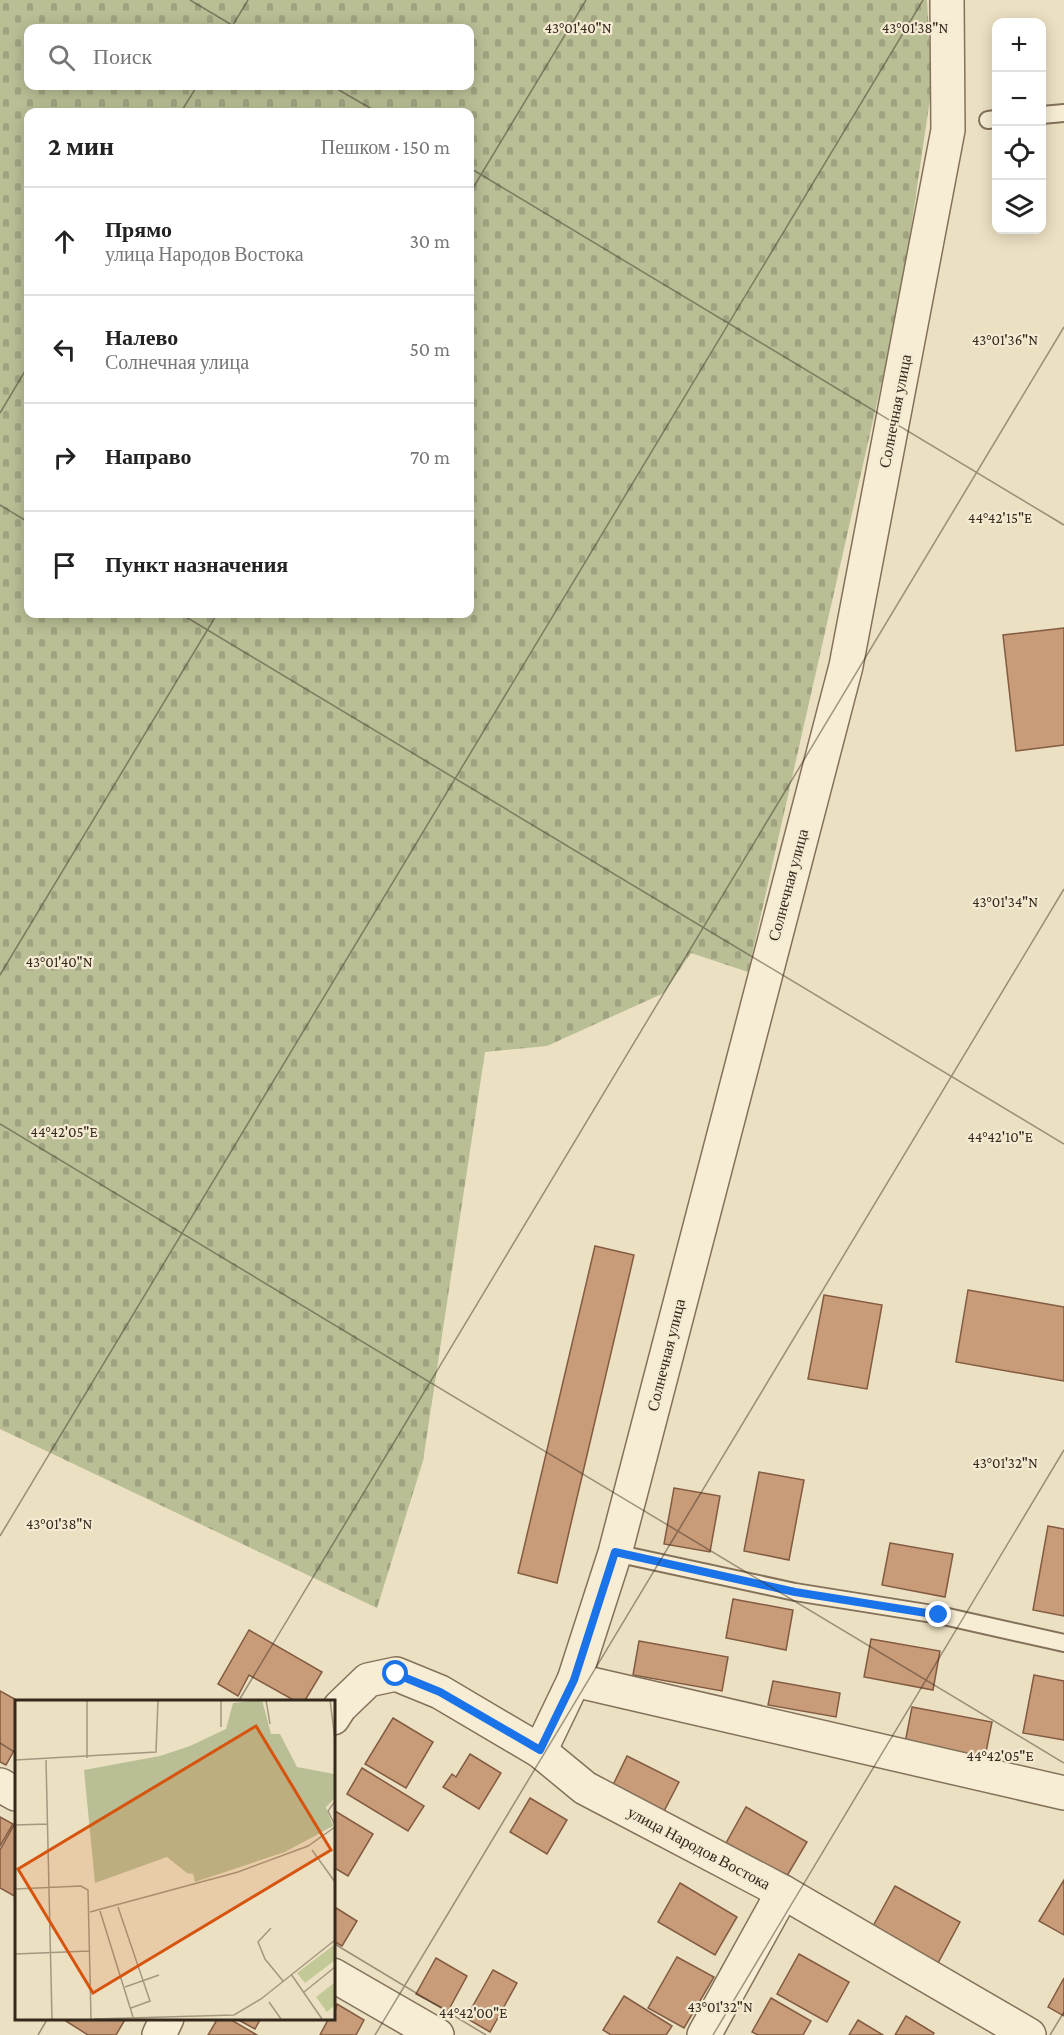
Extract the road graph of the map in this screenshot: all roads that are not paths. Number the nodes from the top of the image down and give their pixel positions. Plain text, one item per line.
1 (946, 0) edge
2 (1064, 113) edge
3 (1046, 115) edge
4 (615, 1552) junction
5 (1064, 1643) edge
6 (574, 1680) junction
7 (334, 1716) edge
8 (540, 1750) junction
9 (0, 1785) edge
10 (15, 1793) edge
11 (1064, 1793) edge
12 (783, 1892) junction
13 (334, 1976) edge
14 (166, 2020) edge
15 (159, 2035) edge
16 (437, 2035) edge
17 (704, 2035) edge
18 (1029, 2035) edge

1 - 4 street, Солнечная улица
2 - 3 lane
4 - 5 lane
4 - 6 street, Солнечная улица
6 - 8 street, Солнечная улица
6 - 11 street
7 - 8 street, улица Народов Востока
8 - 12 street, улица Народов Востока
9 - 10 street
12 - 17 street
12 - 18 street, улица Народов Востока
13 - 16 street
14 - 15 street

